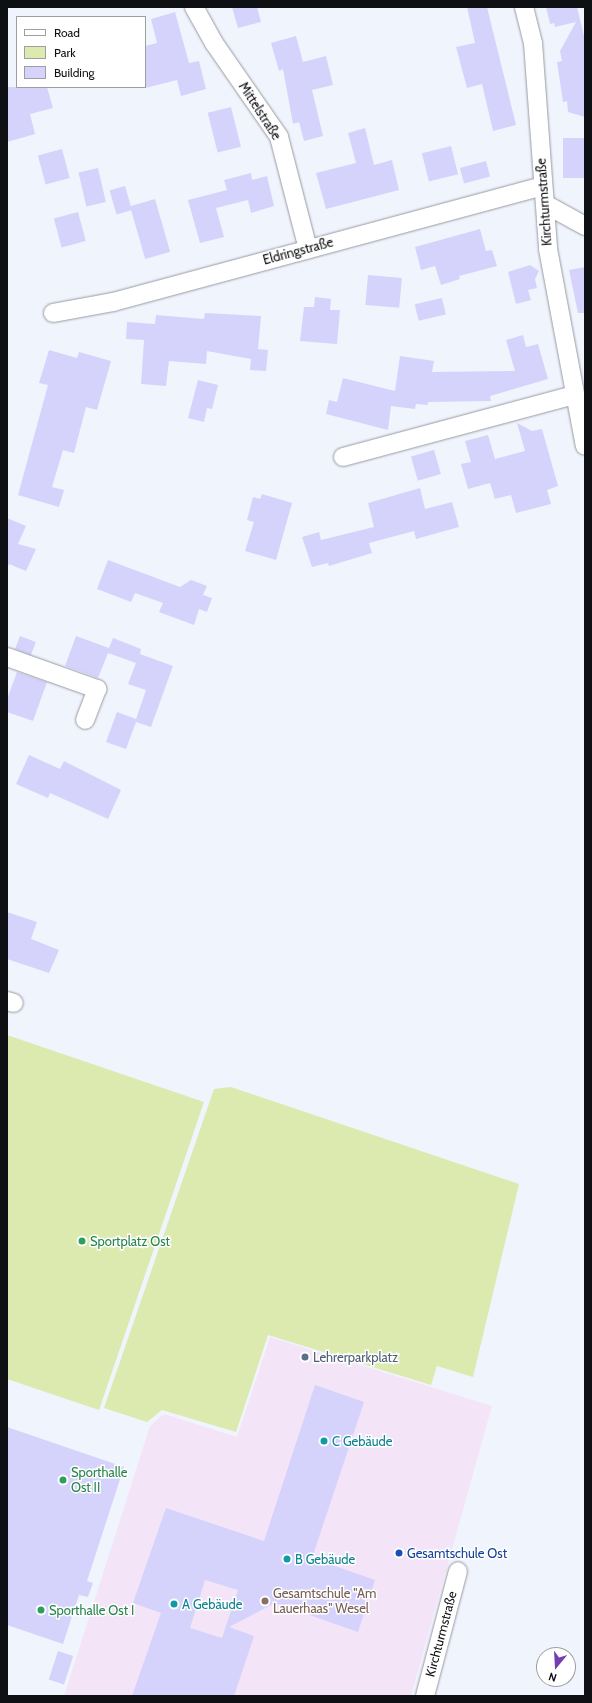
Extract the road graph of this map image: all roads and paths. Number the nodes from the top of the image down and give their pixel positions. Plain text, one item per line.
1 (194, 7) edge
2 (524, 7) edge
3 (543, 186) junction
4 (545, 204) junction
5 (585, 226) edge
6 (308, 248) junction
7 (53, 313) dead end
8 (575, 395) junction
9 (585, 446) edge
10 (343, 456) dead end
11 (7, 657) edge
12 (85, 720) dead end
13 (458, 1572) dead end
14 (426, 1696) edge

1 - 6 street, Mittelstraße
2 - 3 street, Kirchturmstraße
3 - 4 street, Kirchturmstraße
3 - 6 street, Eldringstraße
4 - 5 street
4 - 8 street, Kirchturmstraße
6 - 7 street, Eldringstraße
8 - 9 street, Kirchturmstraße
8 - 10 street
11 - 12 street
13 - 14 street, Kirchturmstraße

